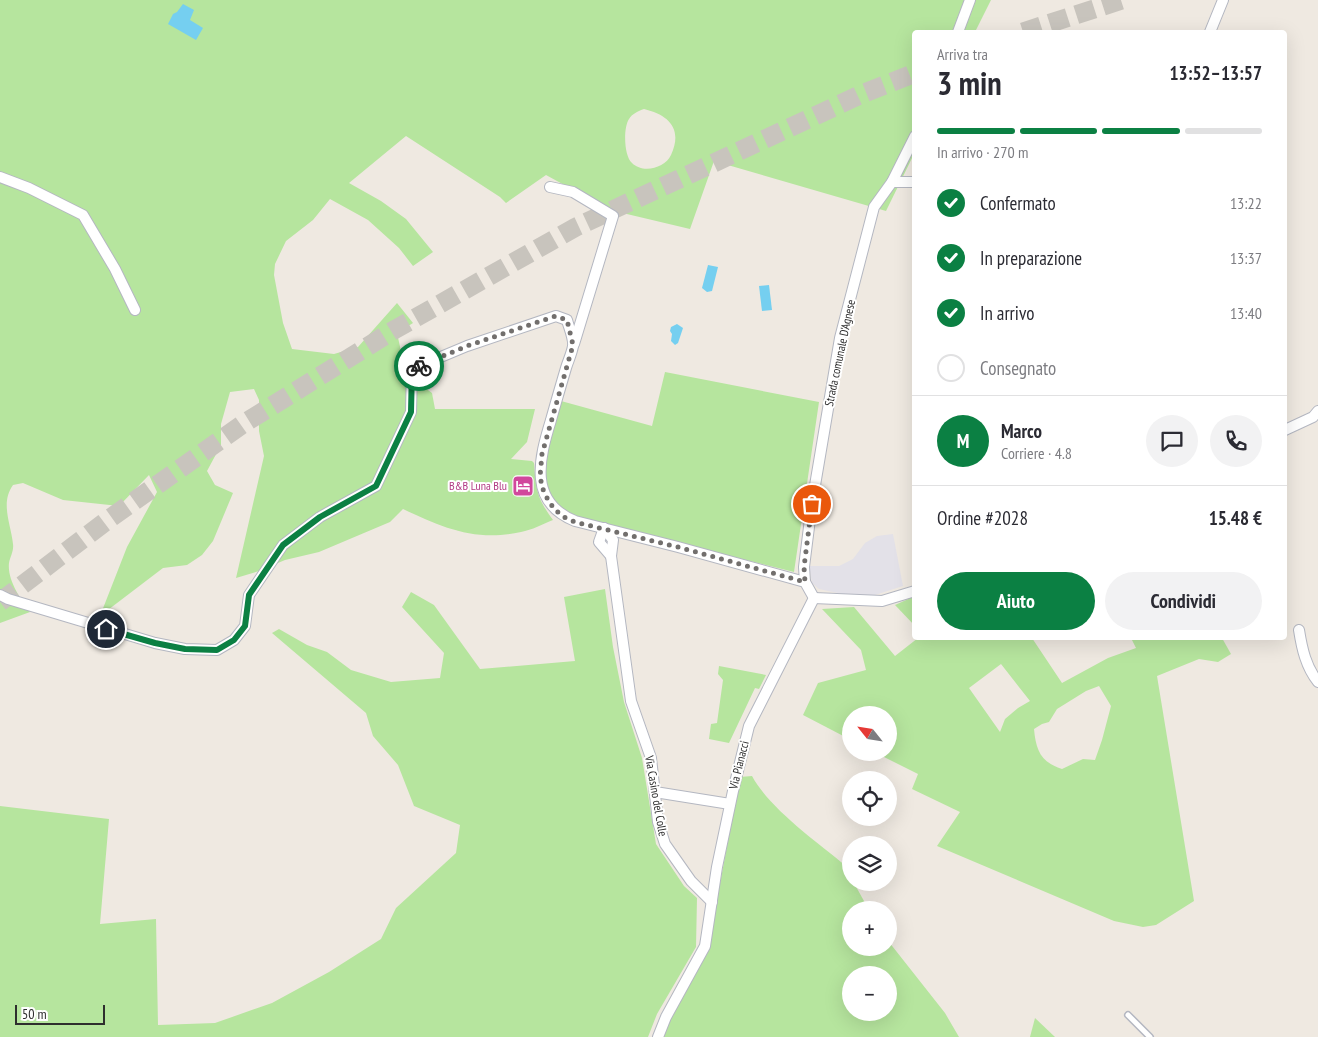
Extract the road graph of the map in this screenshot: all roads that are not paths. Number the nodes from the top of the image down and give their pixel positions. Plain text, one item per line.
1 (970, 0) edge
2 (1223, 0) edge
3 (959, 30) edge
4 (1211, 30) edge
5 (912, 142) edge
6 (0, 178) edge
7 (892, 182) junction
8 (912, 182) edge
9 (550, 187) dead end
10 (135, 310) dead end
11 (573, 345) junction
12 (1318, 411) edge
13 (1287, 429) edge
14 (604, 528) junction
15 (805, 582) junction
16 (912, 592) edge
17 (0, 594) edge
18 (814, 598) junction
19 (1299, 630) dead end
20 (1318, 682) edge
21 (655, 792) junction
22 (730, 804) junction
23 (712, 902) junction
24 (1128, 1015) dead end
25 (658, 1037) edge
26 (1150, 1037) edge

1 - 3 street
2 - 4 street
5 - 7 street, Strada comunale D'Agnese
6 - 10 street
7 - 8 street
7 - 15 street, Strada comunale D'Agnese
9 - 11 street
11 - 14 street
11 - 17 street
12 - 13 street
14 - 15 street
14 - 21 street, Via Casino del Colle
15 - 18 street
16 - 18 street
18 - 22 street, Via Pianacci
19 - 20 street
21 - 22 street
21 - 23 street, Via Casino del Colle
22 - 23 street, Via Pianacci
23 - 25 street, Via Pianacci
24 - 26 lane

